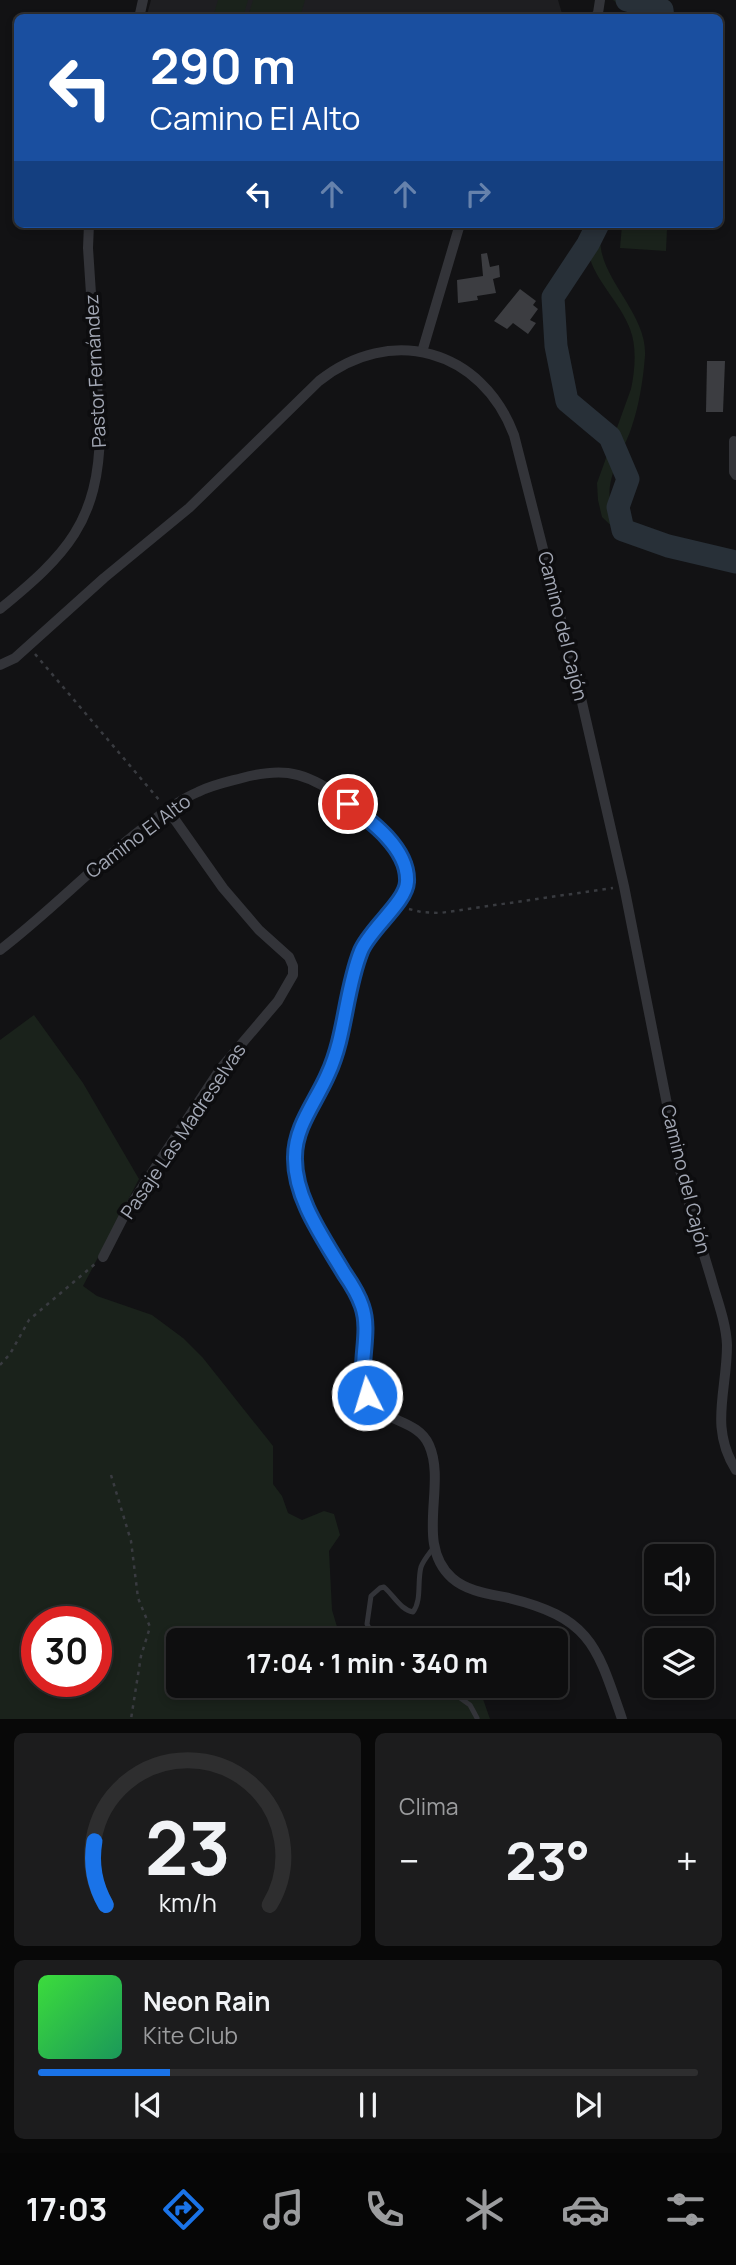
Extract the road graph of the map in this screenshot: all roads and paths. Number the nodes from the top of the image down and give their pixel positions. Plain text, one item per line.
1 (89, 228) edge
2 (459, 228) edge
3 (422, 352) junction
4 (734, 441) edge
5 (736, 475) edge
6 (0, 609) edge
7 (28, 646) junction
8 (0, 665) edge
9 (167, 810) junction
10 (624, 886) junction
11 (397, 903) junction
12 (0, 950) edge
13 (103, 1257) joint
14 (0, 1365) edge
15 (736, 1470) edge
16 (111, 1475) dead end
17 (435, 1547) junction
18 (369, 1628) edge
19 (460, 1698) edge
20 (477, 1718) edge
21 (131, 1719) edge
22 (622, 1719) edge

1 - 6 street, Pastor Fernández
2 - 3 street
3 - 7 street, Camino del Cajón
3 - 10 street, Camino del Cajón
4 - 5 street
7 - 8 street, Camino del Cajón
7 - 9 path
9 - 11 street, Camino El Alto
9 - 12 street, Camino El Alto
9 - 13 street, Pasaje Las Madreselvas
10 - 11 path
10 - 15 street, Camino del Cajón
11 - 17 street, Camino El Alto
13 - 14 path
16 - 21 path
17 - 18 lane
17 - 22 street, Camino El Alto
19 - 20 lane

